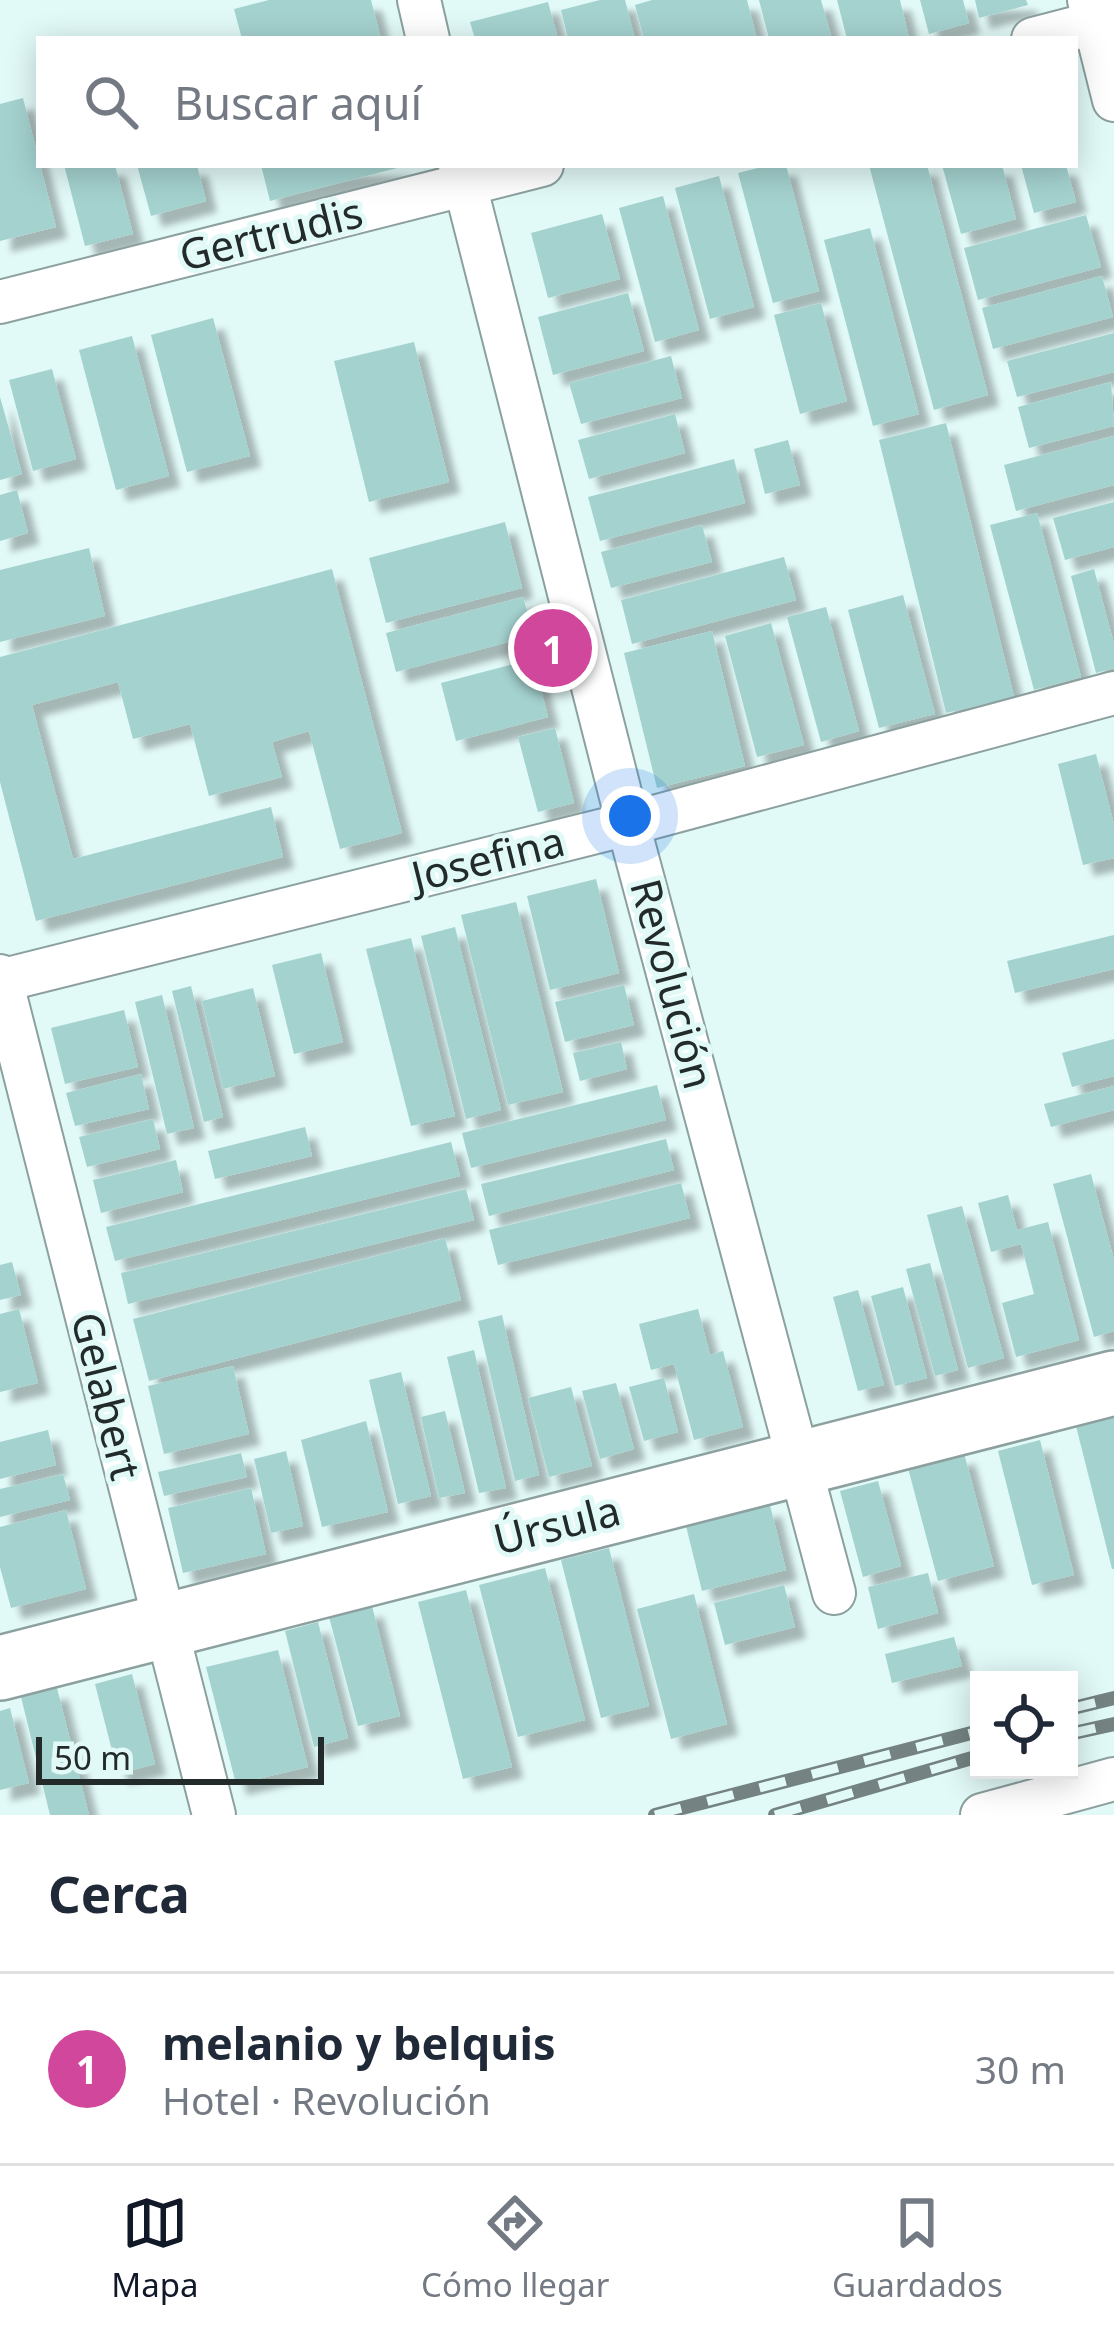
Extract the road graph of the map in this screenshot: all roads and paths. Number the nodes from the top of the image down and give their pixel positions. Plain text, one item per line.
1 (418, 0) edge
2 (1099, 14) edge
3 (427, 36) edge
4 (1041, 36) edge
5 (1114, 100) edge
6 (518, 168) edge
7 (463, 175) edge
8 (0, 302) edge
9 (1114, 693) edge
10 (628, 824) junction
11 (0, 979) edge
12 (1114, 1383) edge
13 (801, 1462) junction
14 (834, 1593) dead end
15 (164, 1625) junction
16 (0, 1668) edge
17 (1114, 1779) edge
18 (214, 1815) edge
19 (982, 1815) edge

1 - 3 street
2 - 4 street
2 - 5 street
6 - 7 street, Gertrudis
7 - 8 street, Gertrudis
7 - 10 street, Revolución
9 - 10 street, Josefina
10 - 11 street, Josefina
10 - 13 street, Revolución
11 - 15 street, Gelabert
12 - 13 street, Úrsula
13 - 14 street, Revolución
13 - 15 street, Úrsula
15 - 16 street, Úrsula
15 - 18 street, Gelabert
17 - 19 street

